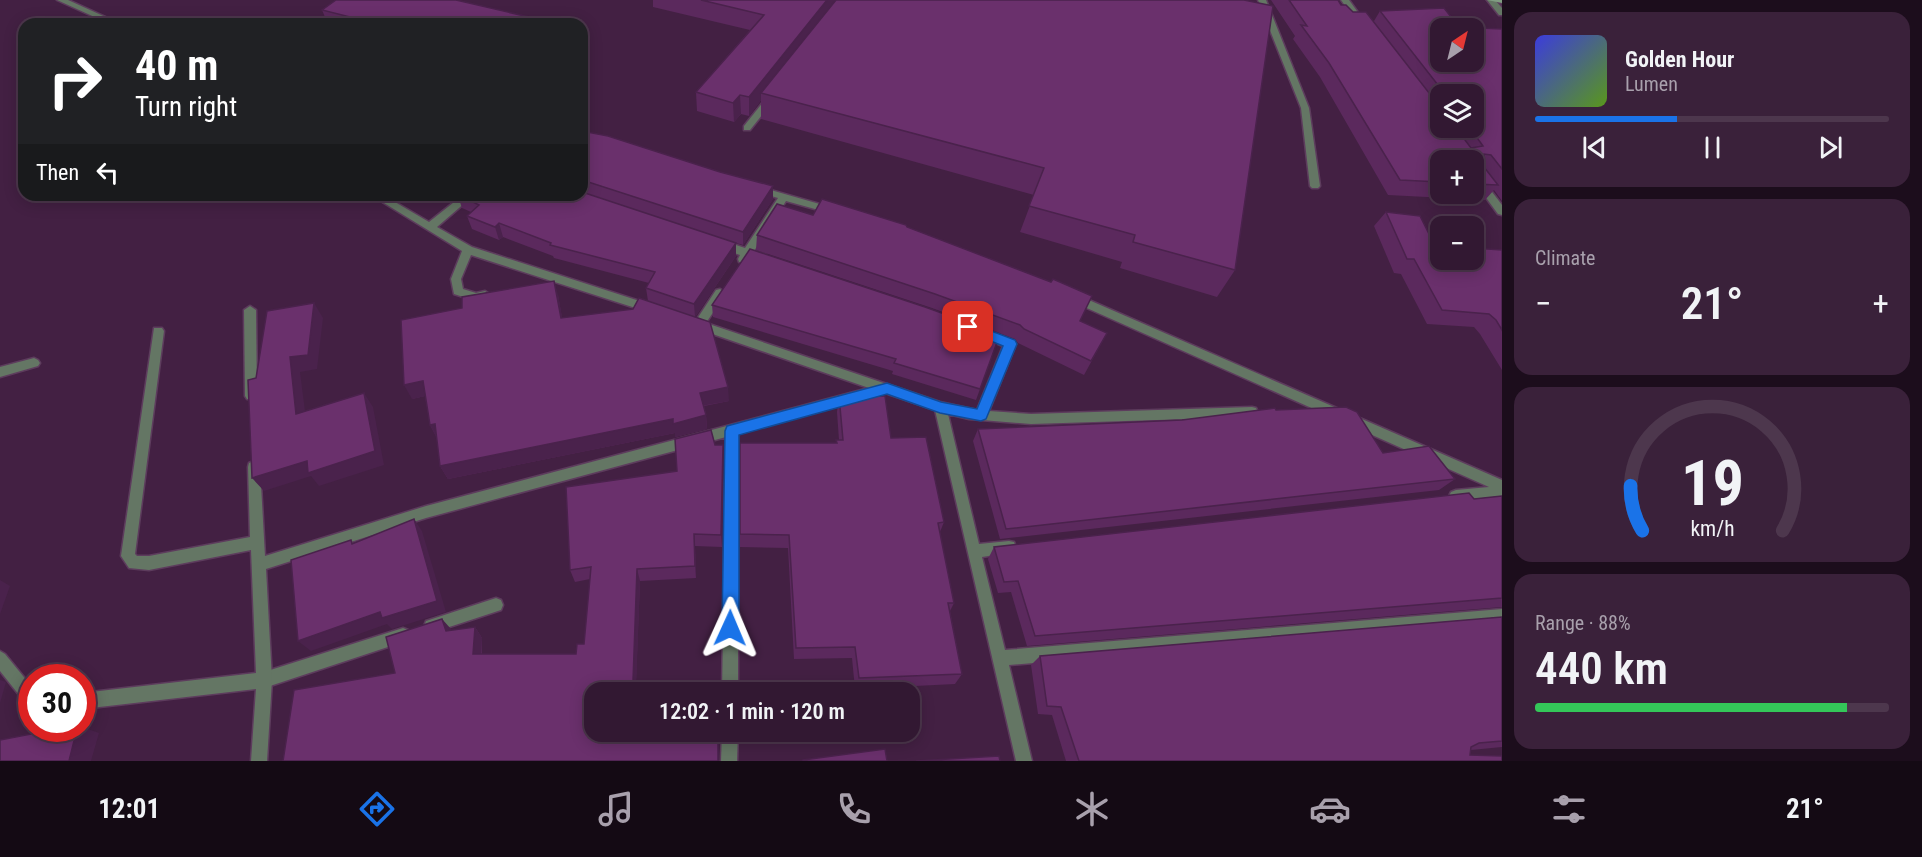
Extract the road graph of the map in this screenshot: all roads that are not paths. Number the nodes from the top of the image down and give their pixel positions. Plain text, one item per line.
1 (60, 0) edge
2 (1262, 0) edge
3 (1345, 0) edge
4 (1491, 0) edge
5 (1502, 1) edge
6 (1502, 13) edge
7 (103, 18) edge
8 (1261, 25) edge
9 (1273, 28) junction
10 (1367, 30) edge
11 (776, 92) edge
12 (747, 128) dead end
13 (1315, 186) dead end
14 (750, 187) edge
15 (1484, 188) edge
16 (784, 197) junction
17 (386, 201) edge
18 (462, 201) edge
19 (1502, 212) edge
20 (848, 216) edge
21 (430, 227) junction
22 (714, 242) edge
23 (468, 250) junction
24 (747, 253) junction
25 (770, 260) edge
26 (569, 281) junction
27 (546, 285) edge
28 (499, 293) edge
29 (1066, 295) edge
30 (250, 310) dead end
31 (666, 314) edge
32 (968, 327) edge
33 (158, 331) dead end
34 (34, 363) dead end
35 (0, 372) edge
36 (887, 388) junction
37 (940, 407) junction
38 (1325, 408) junction
39 (1301, 410) edge
40 (1266, 411) edge
41 (251, 414) edge
42 (981, 415) junction
43 (732, 431) junction
44 (253, 449) edge
45 (1502, 488) edge
46 (1443, 497) edge
47 (258, 542) junction
48 (1022, 545) edge
49 (975, 551) junction
50 (260, 564) junction
51 (496, 605) dead end
52 (1502, 616) edge
53 (1001, 658) junction
54 (0, 659) edge
55 (264, 680) junction
56 (18, 682) edge
57 (730, 682) edge
58 (96, 699) edge
59 (729, 742) edge
60 (259, 761) edge
61 (729, 761) edge
62 (1024, 761) edge

1 - 7 street
2 - 9 street
3 - 10 street
4 - 5 street
4 - 6 street
8 - 9 street
9 - 13 street
11 - 12 street
14 - 16 street
15 - 19 street
16 - 20 street
16 - 24 street
17 - 21 street
18 - 21 street
21 - 23 street
22 - 24 street
23 - 26 street
23 - 28 street
24 - 25 street
24 - 36 street
26 - 27 street
26 - 31 street
29 - 38 street
30 - 41 street
32 - 42 street
33 - 47 street
34 - 35 street
36 - 37 street
36 - 43 street
37 - 42 street
37 - 49 street
38 - 39 street
38 - 45 street
40 - 42 street
43 - 50 street
43 - 57 street
44 - 47 street
45 - 46 street
47 - 50 street
48 - 49 street
49 - 53 street
50 - 55 street
51 - 55 street
52 - 53 street
53 - 62 street
54 - 56 street
55 - 58 street
55 - 60 street
59 - 61 street

